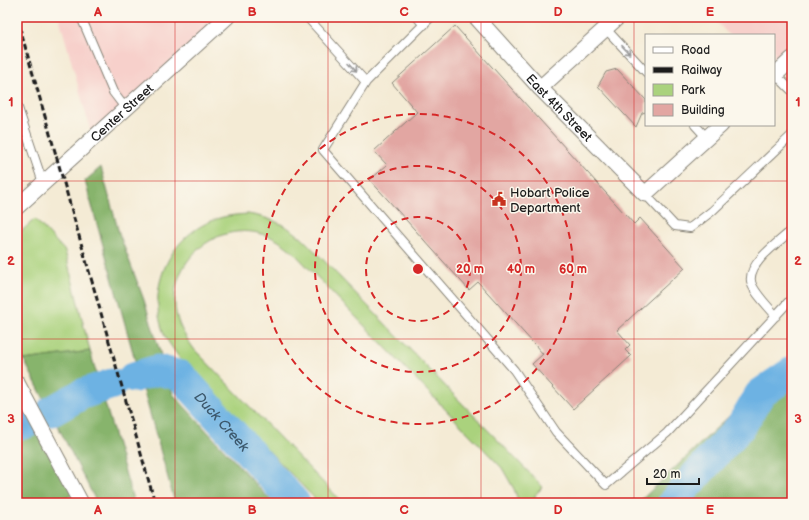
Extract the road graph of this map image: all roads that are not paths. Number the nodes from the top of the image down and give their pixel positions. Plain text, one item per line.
1 (81, 17) edge
2 (226, 17) edge
3 (307, 17) edge
4 (417, 17) edge
5 (431, 17) edge
6 (476, 17) edge
7 (618, 17) edge
8 (424, 25) junction
9 (605, 28) junction
10 (792, 59) edge
11 (645, 71) edge
12 (775, 75) edge
13 (366, 82) junction
14 (540, 88) junction
15 (792, 91) edge
16 (17, 105) edge
17 (126, 109) junction
18 (696, 126) edge
19 (719, 126) edge
20 (792, 135) edge
21 (707, 138) junction
22 (43, 183) junction
23 (645, 194) junction
24 (17, 207) edge
25 (792, 230) edge
26 (792, 298) edge
27 (776, 316) junction
28 (17, 383) edge
29 (81, 503) edge

1 - 17 lane
2 - 17 street, Center Street
3 -> 13 lane
4 - 8 lane
5 - 8 lane
6 - 14 street, East 4th Street
7 - 9 street
8 - 13 lane
9 -> 11 lane
9 - 14 street
10 - 12 street
12 - 15 lane
13 - 27 lane
14 - 23 street, East 4th Street
16 - 22 lane
17 - 22 street, Center Street
18 - 21 lane
19 - 21 street
20 - 23 lane
21 - 23 street
22 - 24 street, Center Street
25 - 27 lane
26 - 27 lane
28 - 29 street

